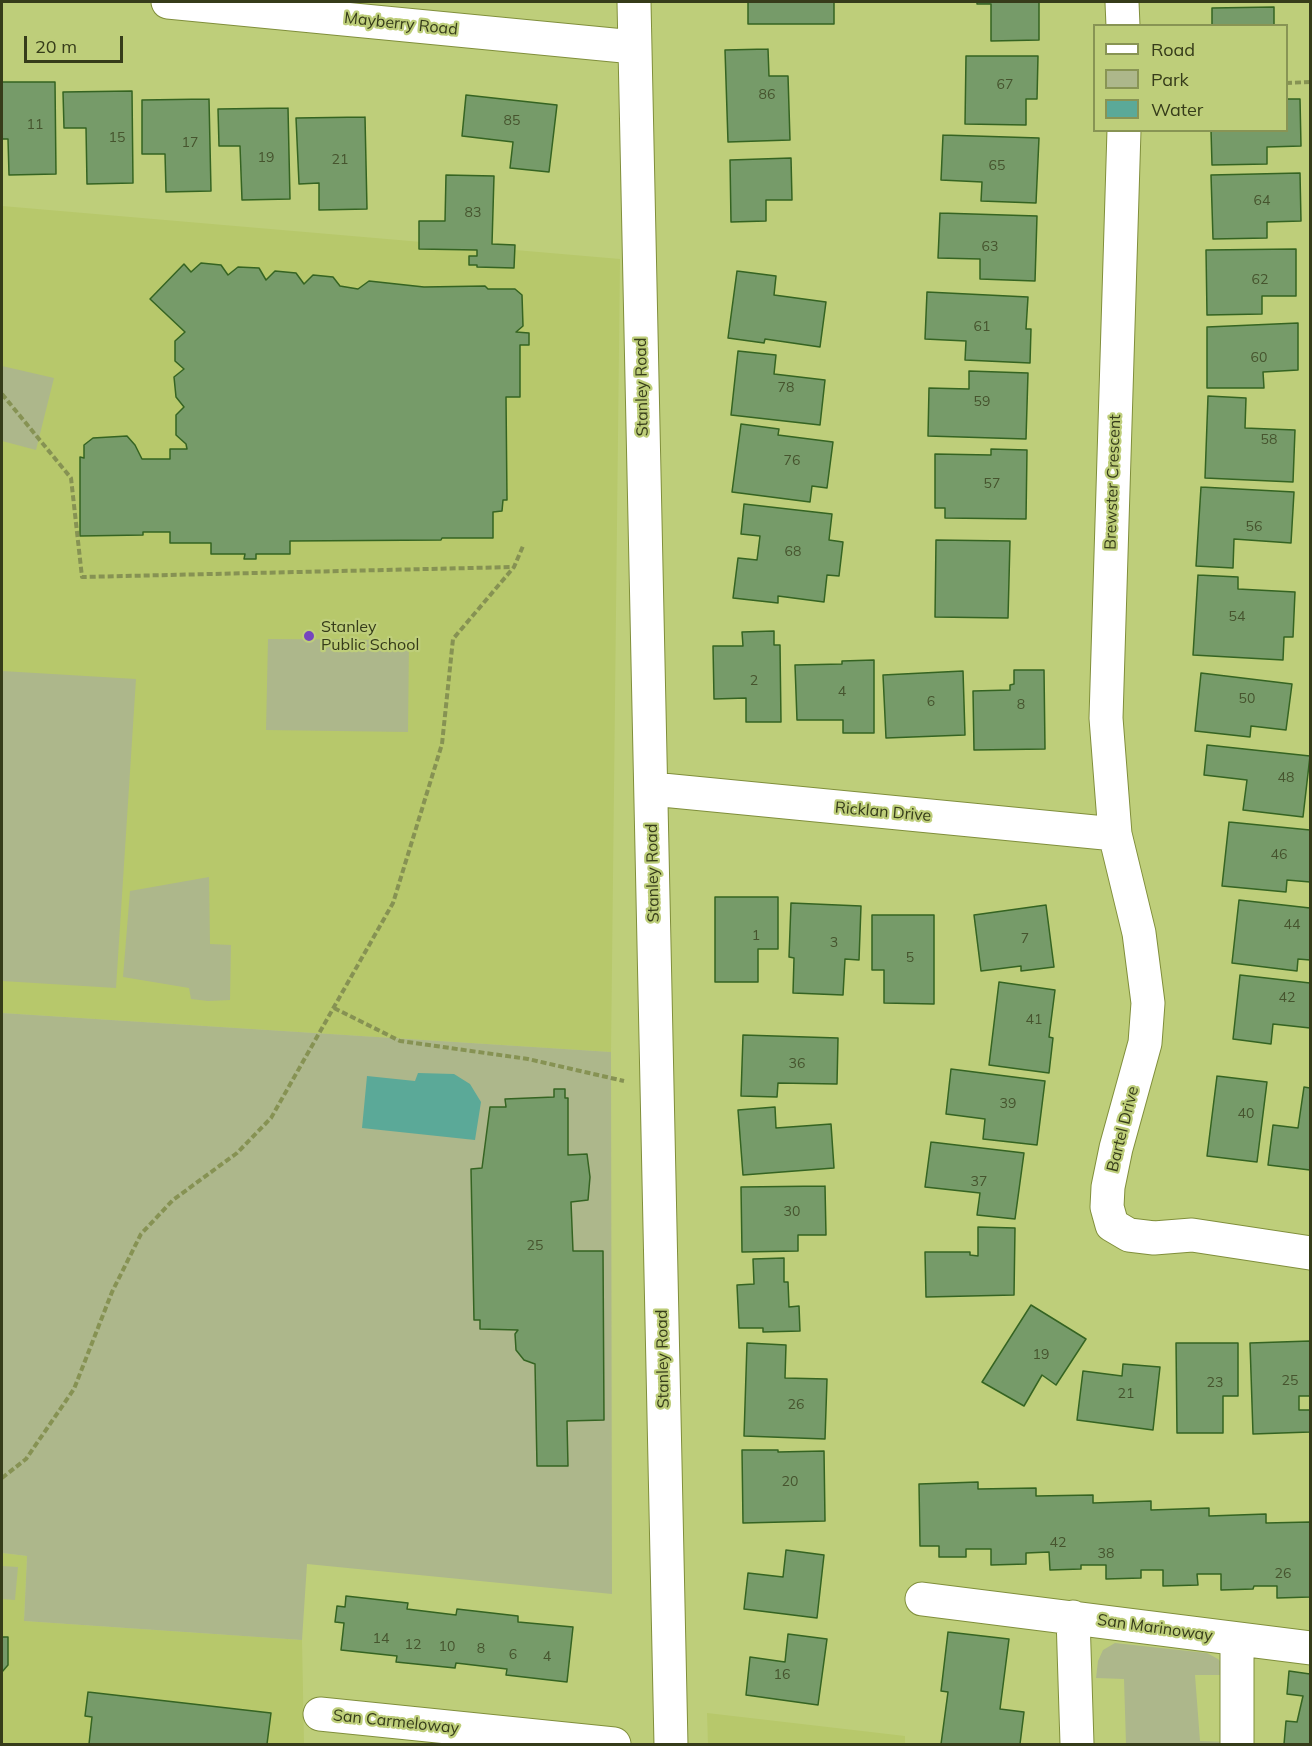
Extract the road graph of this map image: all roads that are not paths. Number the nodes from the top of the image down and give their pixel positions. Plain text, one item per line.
1 (168, 2) edge
2 (634, 2) edge
3 (1122, 2) edge
4 (202, 3) edge
5 (1122, 24) edge
6 (634, 47) junction
7 (1124, 132) edge
8 (652, 789) junction
9 (1114, 834) junction
10 (1311, 1253) edge
11 (922, 1599) dead end
12 (1073, 1617) junction
13 (1237, 1639) junction
14 (1311, 1648) edge
15 (320, 1714) dead end
16 (614, 1744) edge
17 (671, 1744) edge
18 (1077, 1744) edge
19 (1237, 1744) edge

1 - 4 street, Mayberry Road
2 - 6 street, Stanley Road
3 - 5 street
4 - 6 street, Mayberry Road
6 - 8 street, Stanley Road
7 - 9 street, Brewster Crescent
8 - 9 street, Ricklan Drive
8 - 17 street, Stanley Road
9 - 10 street, Bartel Drive
11 - 12 street, San Marinoway
12 - 13 street, San Marinoway
12 - 18 street, San Marinoway
13 - 14 street, San Marinoway
13 - 19 street, San Marinoway
15 - 16 street, San Carmeloway

